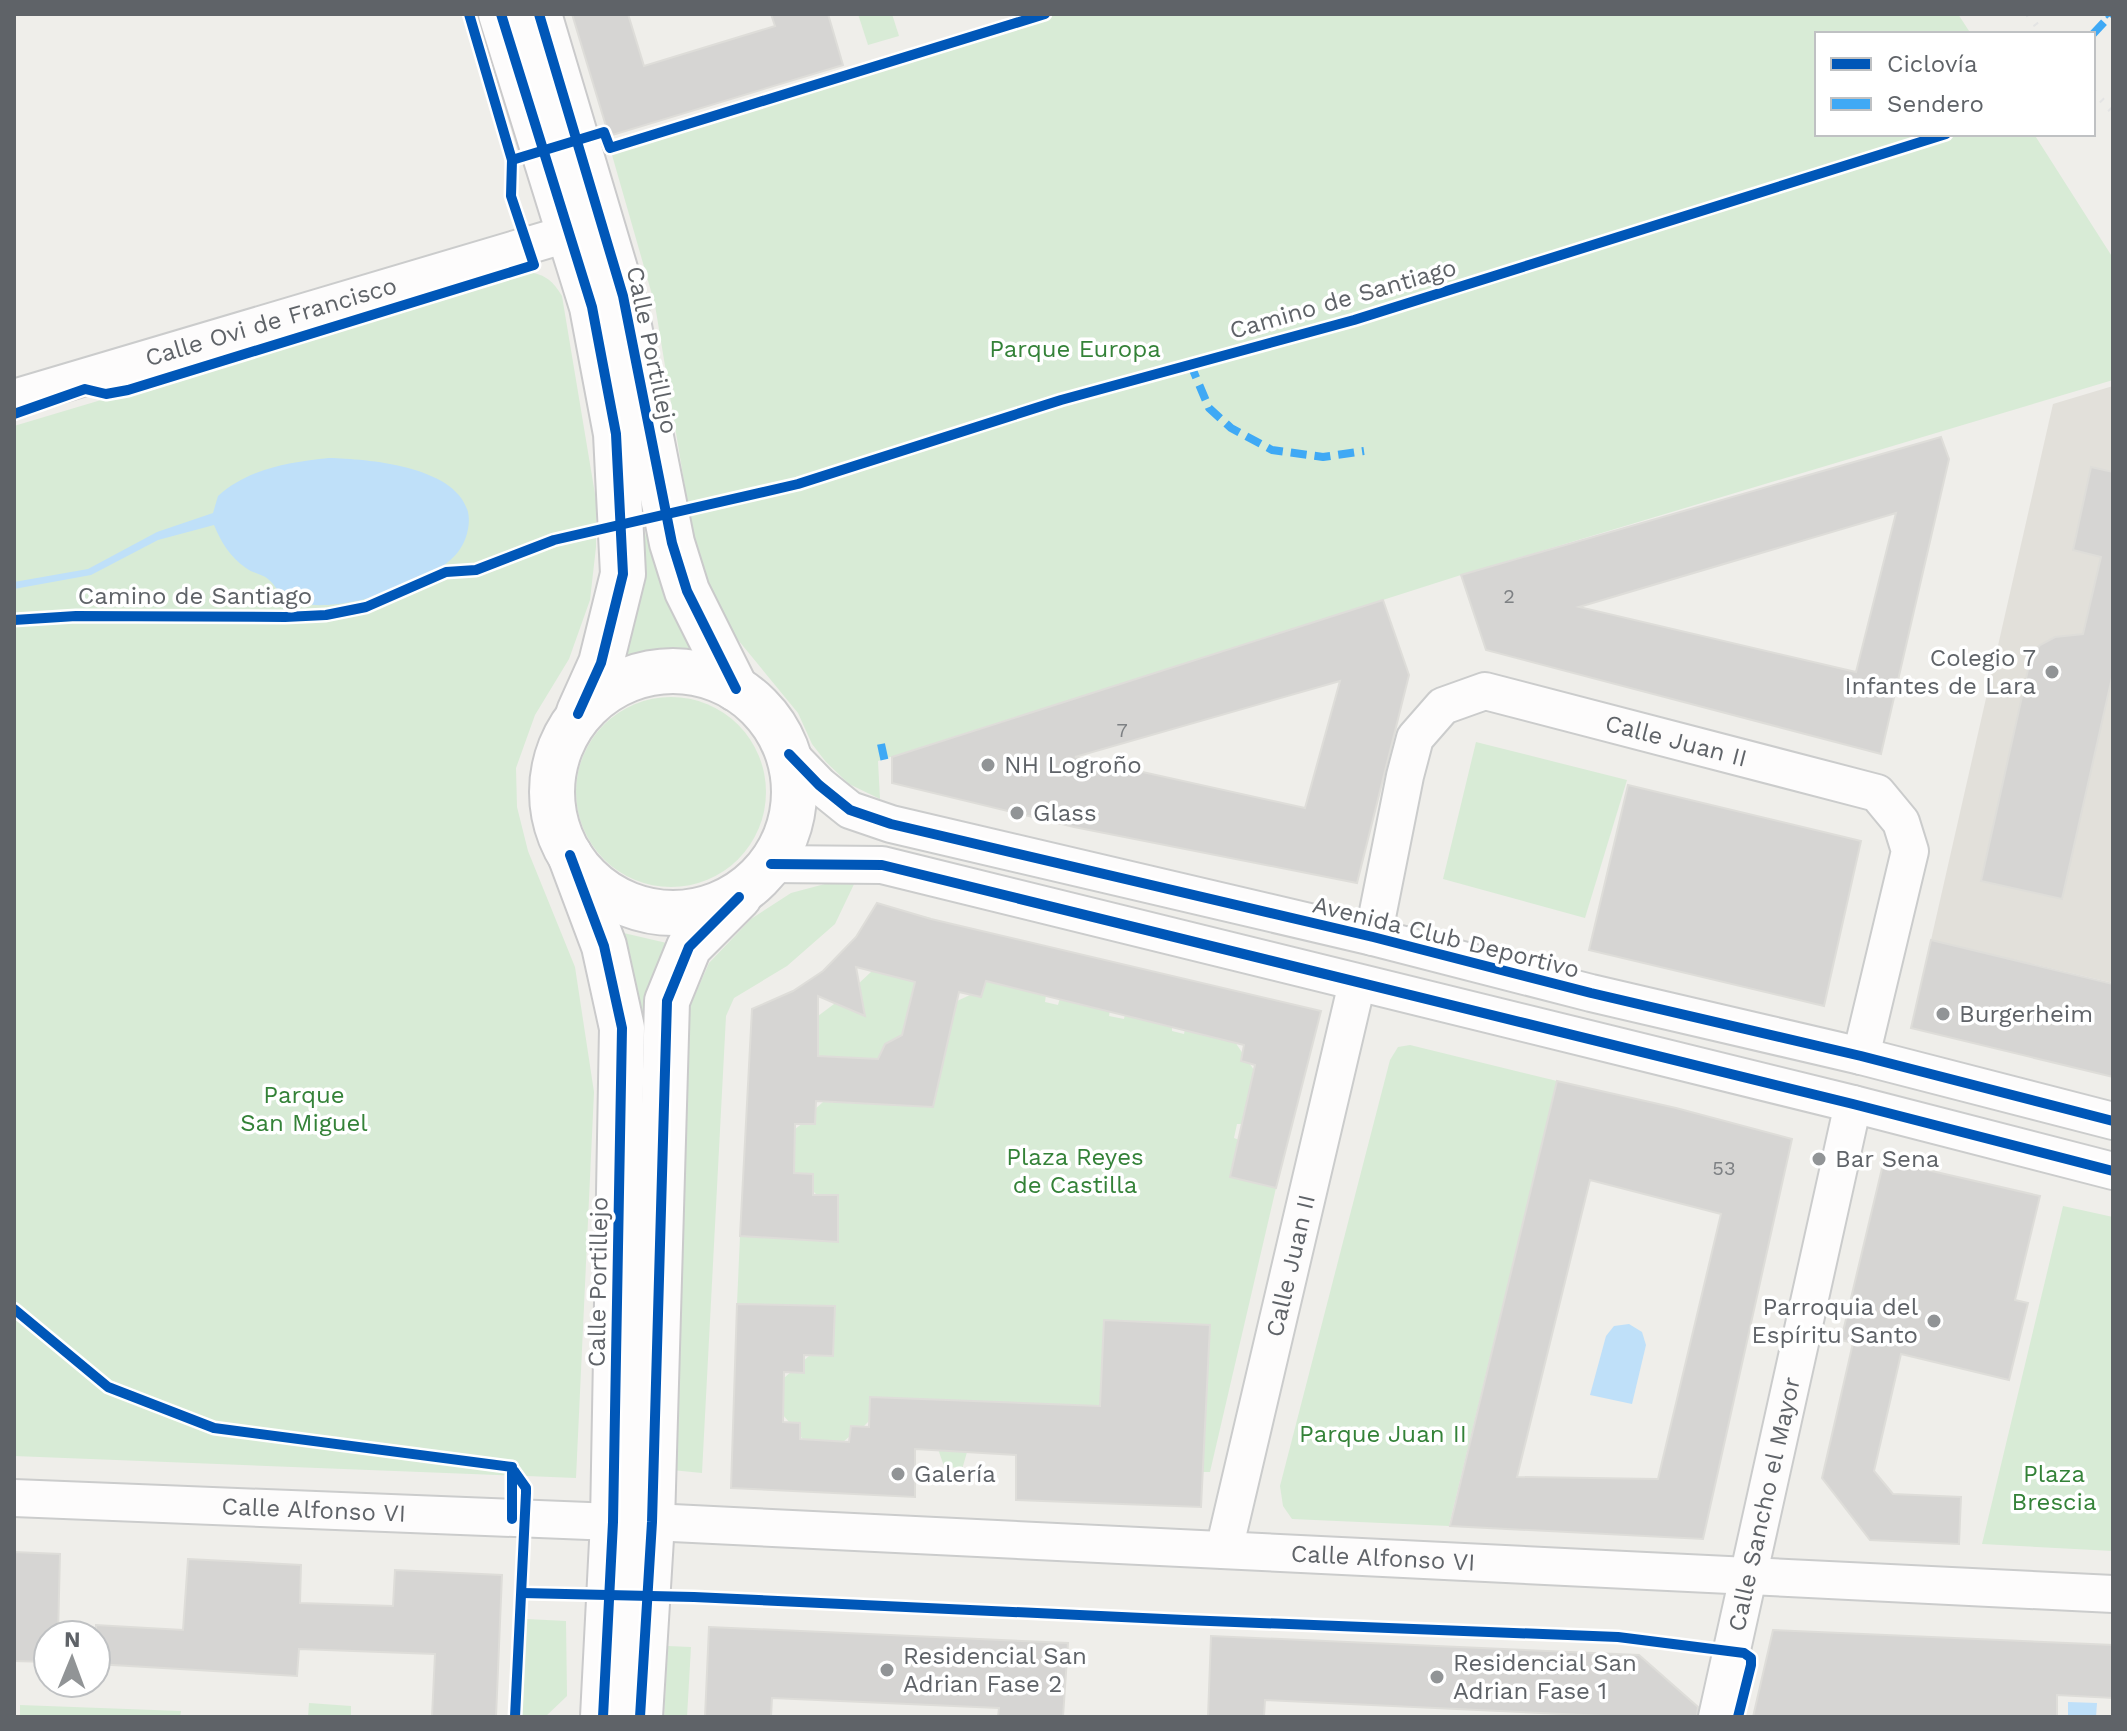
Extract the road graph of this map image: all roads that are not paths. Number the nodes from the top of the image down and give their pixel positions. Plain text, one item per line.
1 (501, 14) edge
2 (539, 14) edge
3 (570, 233) junction
4 (14, 398) edge
5 (736, 689) junction
6 (578, 714) junction
7 (789, 754) junction
8 (570, 855) junction
9 (771, 864) junction
10 (739, 897) junction
11 (1373, 937) junction
12 (1357, 983) junction
13 (1861, 1056) junction
14 (1767, 1083) junction
15 (1853, 1104) junction
16 (2113, 1121) edge
17 (2113, 1171) edge
18 (14, 1498) edge
19 (632, 1522) junction
20 (1224, 1550) junction
21 (1750, 1576) junction
22 (2113, 1594) edge
23 (603, 1717) edge
24 (640, 1717) edge
25 (1717, 1717) edge

1 - 3 main road, Calle Portillejo
2 - 5 main road, Calle Portillejo
3 - 4 street, Calle Ovi de Francisco
3 - 6 main road, Calle Portillejo
5 - 6 main road
5 - 7 main road
6 - 8 main road
7 - 9 main road
7 - 11 street, Avenida Club Deportivo
8 - 10 main road
8 - 19 main road, Calle Portillejo
9 - 10 main road
9 - 12 street
10 - 19 main road, Calle Portillejo
11 - 13 street, Avenida Club Deportivo
11 - 13 street, Calle Juan II
12 - 14 street
12 - 20 street, Calle Juan II
13 - 14 street
13 - 16 street, Avenida Club Deportivo
14 - 15 street
15 - 17 street
15 - 21 street, Calle Sancho el Mayor
18 - 19 street, Calle Alfonso VI
19 - 20 street, Calle Alfonso VI
19 - 23 main road, Calle Portillejo
19 - 24 main road, Calle Portillejo
20 - 21 street, Calle Alfonso VI
21 - 22 street, Calle Alfonso VI
21 - 25 street, Calle Sancho el Mayor

